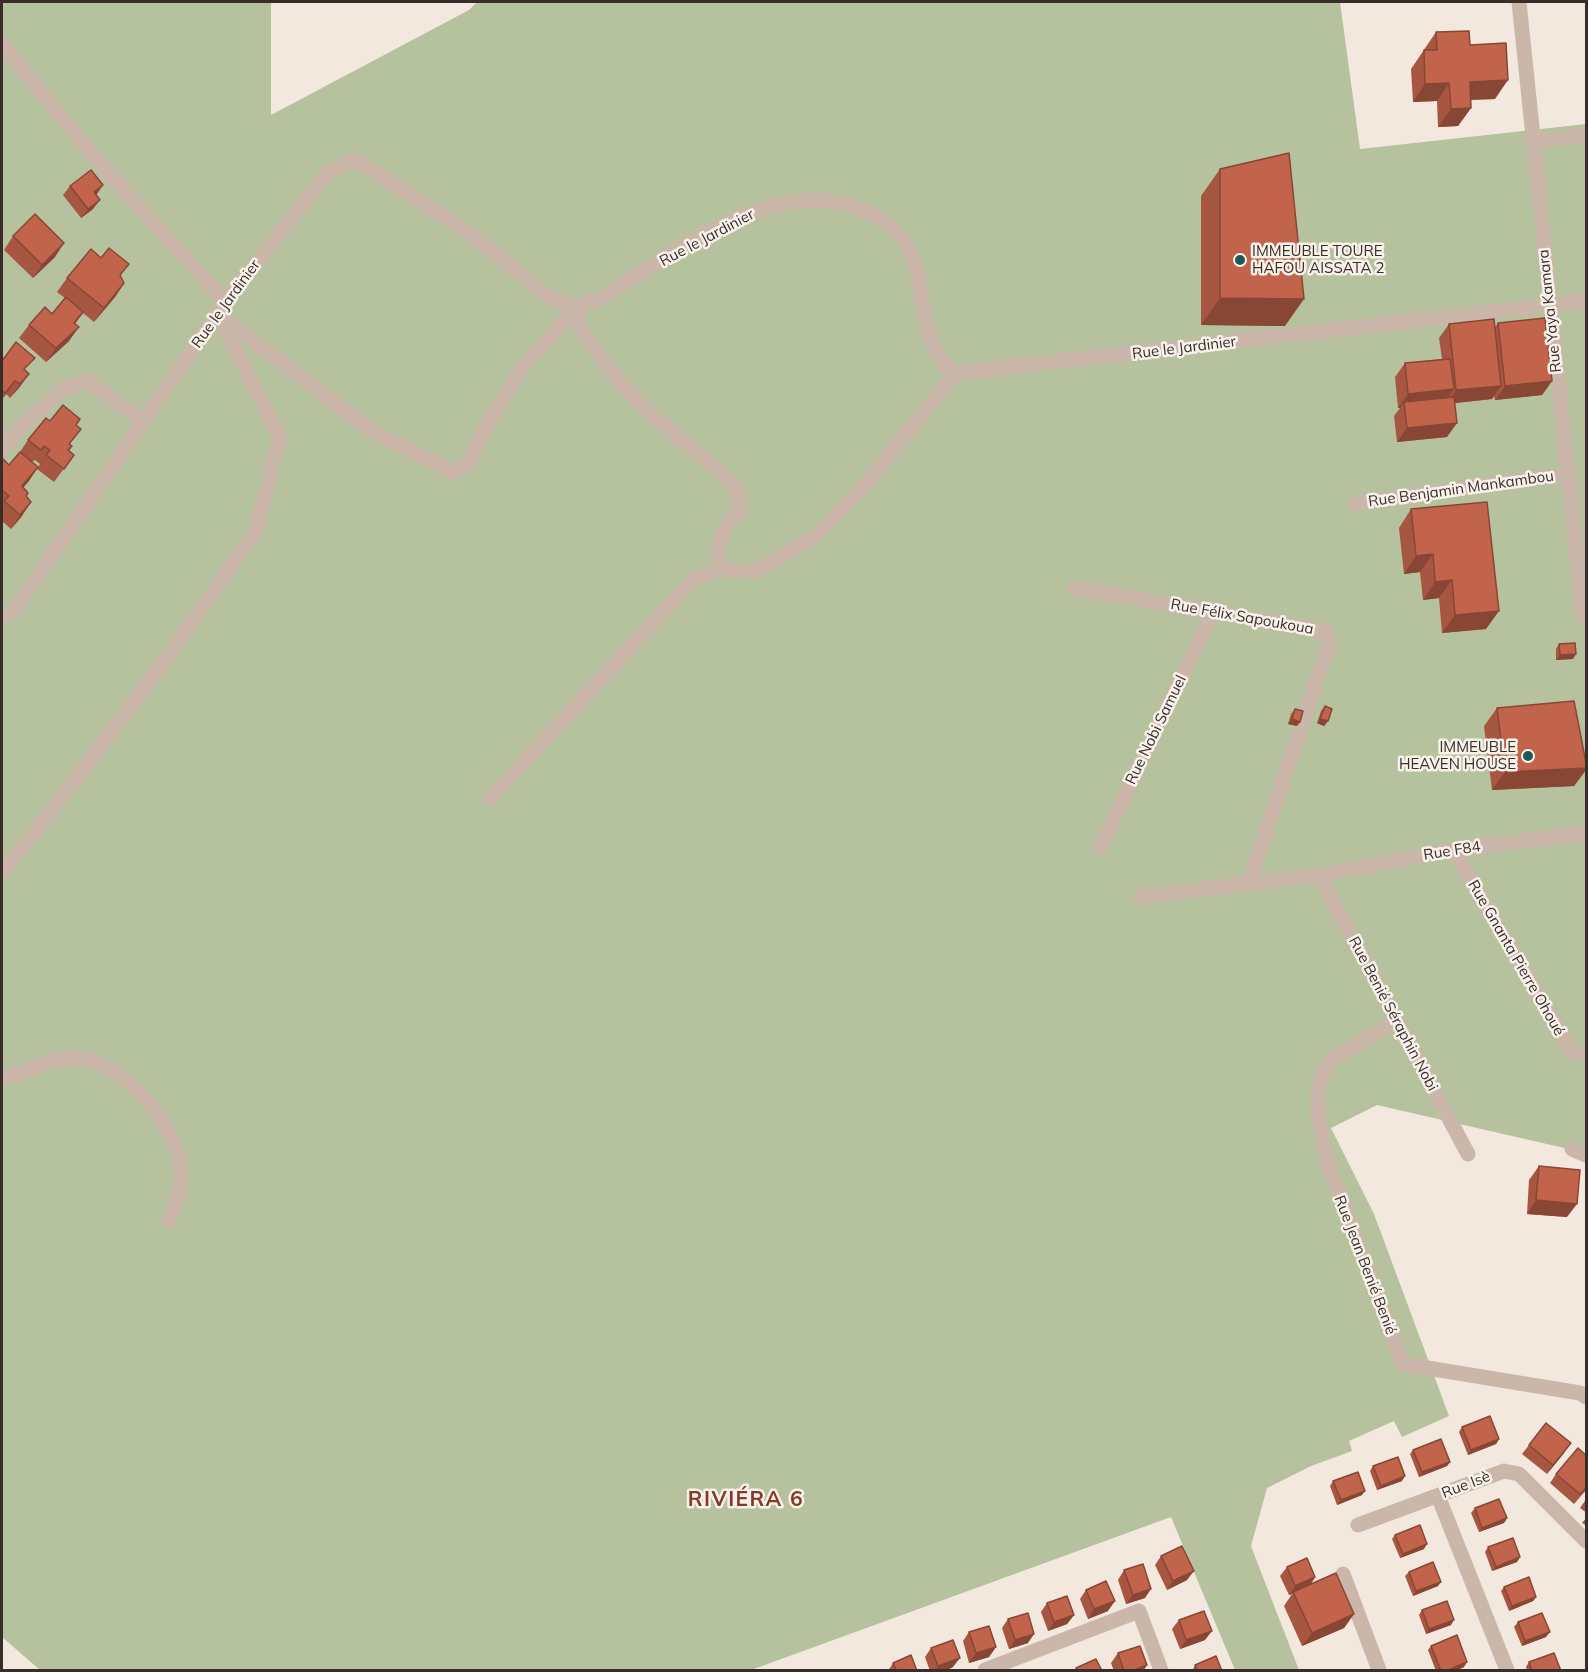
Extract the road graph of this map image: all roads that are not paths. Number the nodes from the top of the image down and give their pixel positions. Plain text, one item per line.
1 (1519, 2) edge
2 (2, 44) edge
3 (1587, 135) edge
4 (1532, 142) junction
5 (1587, 301) edge
6 (1550, 305) junction
7 (577, 306) junction
8 (221, 308) junction
9 (955, 373) junction
10 (143, 422) junction
11 (2, 449) edge
12 (1566, 474) junction
13 (1356, 504) dead end
14 (719, 570) junction
15 (1075, 588) dead end
16 (1213, 612) junction
17 (2, 617) edge
18 (1587, 620) edge
19 (490, 798) dead end
20 (1587, 833) edge
21 (1100, 848) dead end
22 (1453, 850) junction
23 (2, 872) edge
24 (1319, 875) junction
25 (1249, 883) junction
26 (1140, 897) dead end
27 (1397, 1021) junction
28 (1587, 1055) edge
29 (2, 1079) edge
30 (1572, 1149) dead end
31 (1468, 1154) dead end
32 (1587, 1155) edge
33 (170, 1222) dead end
34 (1587, 1397) edge
35 (1438, 1496) junction
36 (1358, 1525) dead end
37 (1587, 1541) edge
38 (1343, 1574) dead end
39 (985, 1671) edge
40 (1161, 1671) edge
41 (1379, 1671) edge
42 (1507, 1671) edge

1 - 4 street, Rue Yaya Kamara
2 - 8 street
3 - 4 street
4 - 6 street, Rue Yaya Kamara
5 - 6 street, Rue le Jardinier
6 - 9 street, Rue le Jardinier
6 - 12 street, Rue Yaya Kamara
7 - 8 street, Rue le Jardinier
7 - 8 street
7 - 9 street, Rue le Jardinier
7 - 14 street
8 - 10 street, Rue le Jardinier
8 - 23 street
9 - 14 street
10 - 11 street
10 - 17 street, Rue le Jardinier
12 - 13 street, Rue Benjamin Mankambou
12 - 18 street, Rue Yaya Kamara
14 - 19 street
15 - 16 street, Rue Félix Sapoukoua
16 - 21 street, Rue Nobi Samuel
16 - 25 street, Rue Félix Sapoukoua
20 - 22 street, Rue F84
22 - 24 street, Rue F84
22 - 28 street, Rue Gnanta Pierre Ohoué
24 - 25 street, Rue F84
24 - 27 street, Rue Benié Séraphin Nobi
25 - 26 street, Rue F84
27 - 31 street, Rue Benié Séraphin Nobi
27 - 34 street, Rue Jean Benié Benié
29 - 33 street
30 - 32 street
35 - 36 street, Rue Isè
35 - 37 street, Rue Isè
35 - 42 street
38 - 41 street
39 - 40 street

